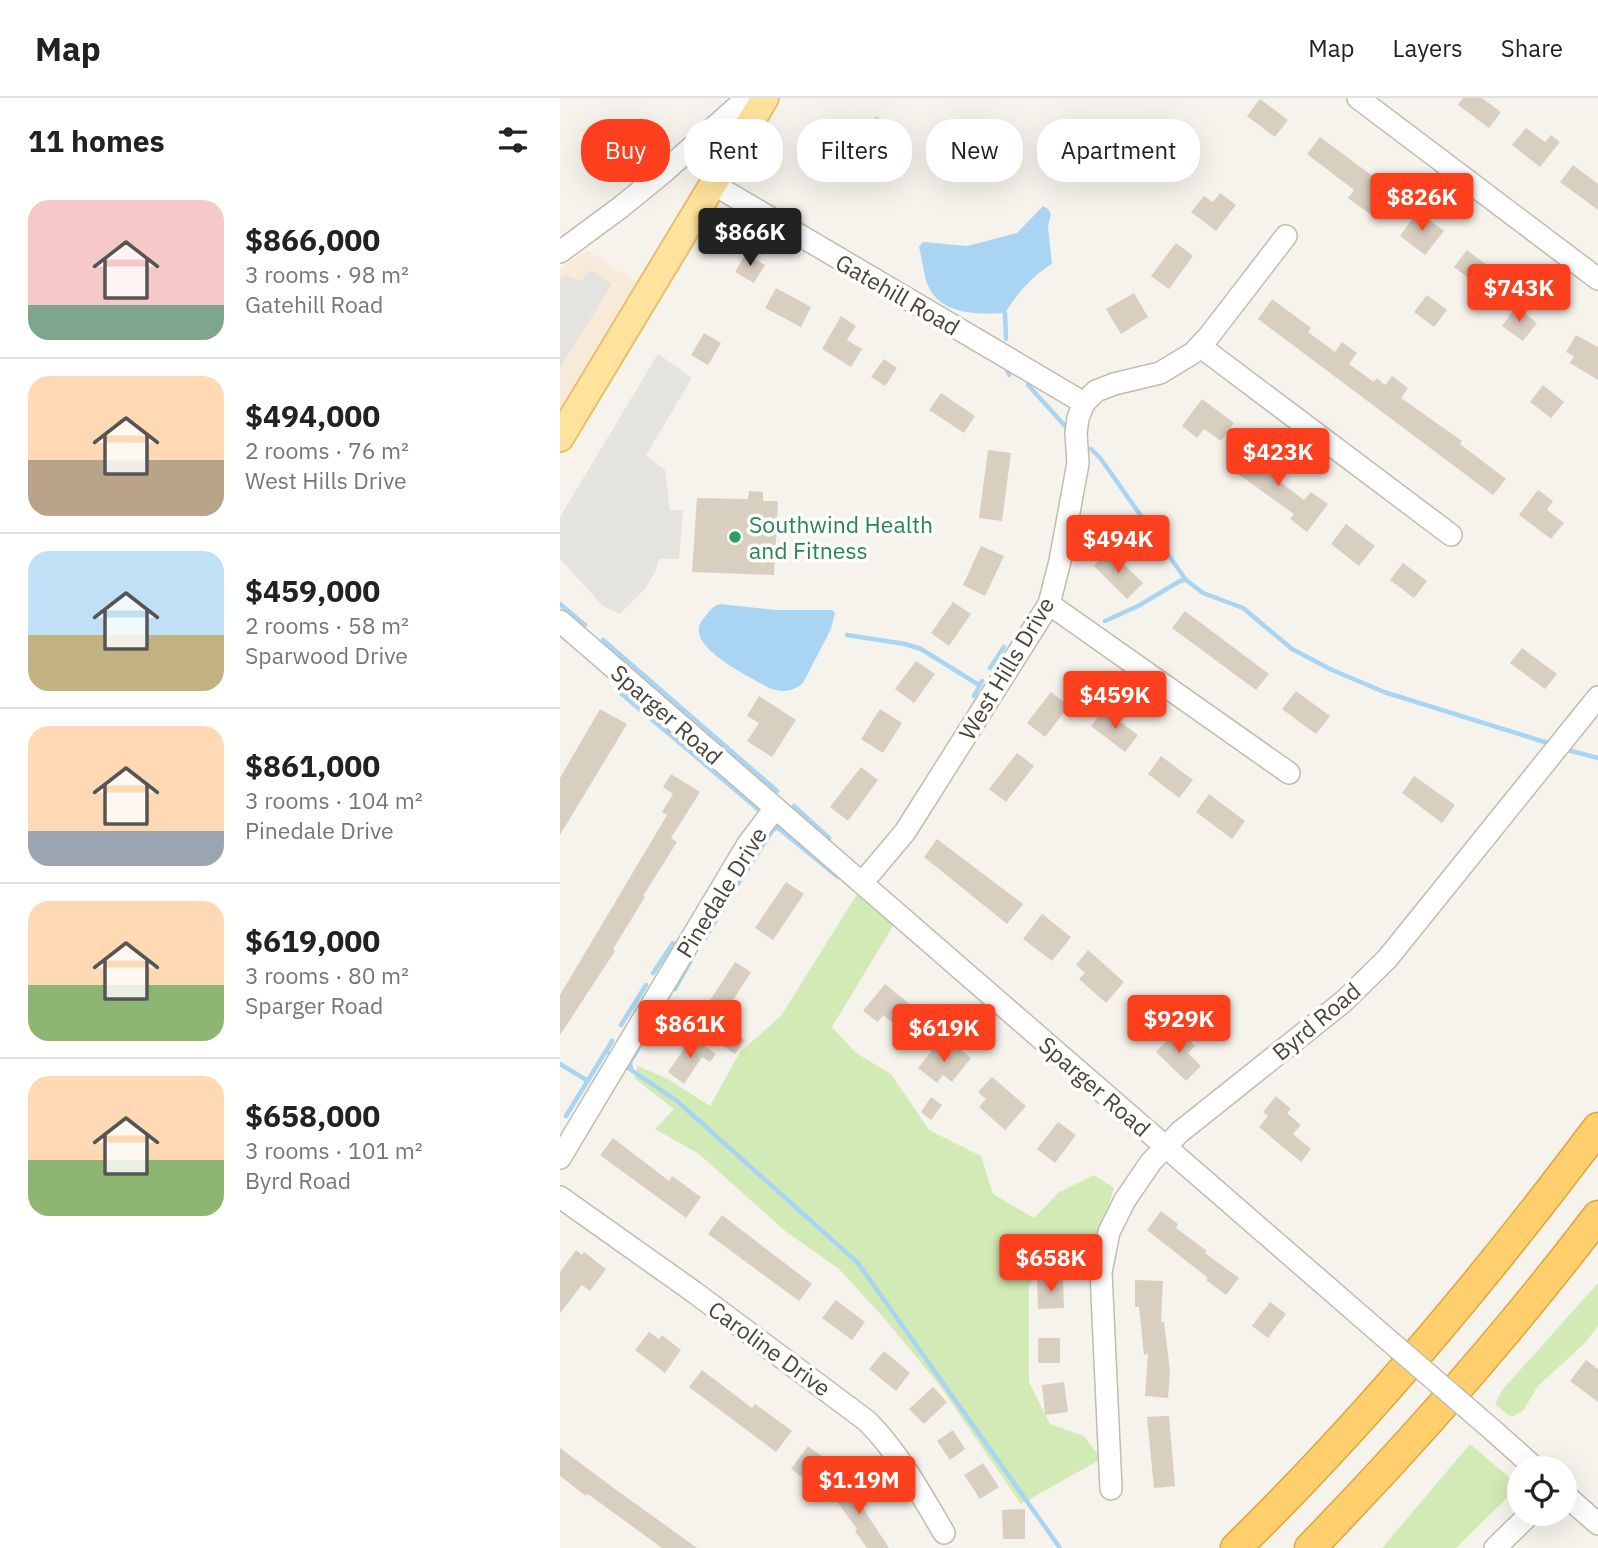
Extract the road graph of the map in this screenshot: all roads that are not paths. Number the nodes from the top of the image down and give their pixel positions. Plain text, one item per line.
1 (747, 98) edge
2 (765, 98) edge
3 (1358, 98) edge
4 (713, 184) junction
5 (1286, 236) dead end
6 (563, 245) edge
7 (1598, 279) edge
8 (1201, 346) junction
9 (1084, 403) junction
10 (560, 438) edge
11 (1451, 535) dead end
12 (1049, 604) junction
13 (560, 621) edge
14 (1598, 697) edge
15 (1289, 773) dead end
16 (775, 808) junction
17 (862, 883) junction
18 (1598, 1129) edge
19 (1165, 1147) junction
20 (560, 1158) edge
21 (560, 1197) edge
22 (1598, 1216) edge
23 (1522, 1456) edge
24 (1111, 1489) dead end
25 (1577, 1505) edge
26 (1598, 1524) edge
27 (1517, 1526) edge
28 (944, 1533) dead end
29 (1236, 1548) edge
30 (1310, 1548) edge
31 (1494, 1548) edge

1 - 6 street
2 - 4 main road
3 - 7 street
4 - 9 street, Gatehill Road
4 - 10 main road
5 - 8 street
8 - 9 street
8 - 11 street
9 - 12 street, West Hills Drive
12 - 15 street
12 - 17 street, West Hills Drive
13 - 16 street, Sparger Road
14 - 19 street, Byrd Road
16 - 17 street, Sparger Road
16 - 20 street, Pinedale Drive
17 - 19 street, Sparger Road
18 - 29 highway
19 - 23 street, Sparger Road, bridge
19 - 24 street, Byrd Road
21 - 28 street, Caroline Drive
22 - 30 highway
25 - 26 street
27 - 31 street

